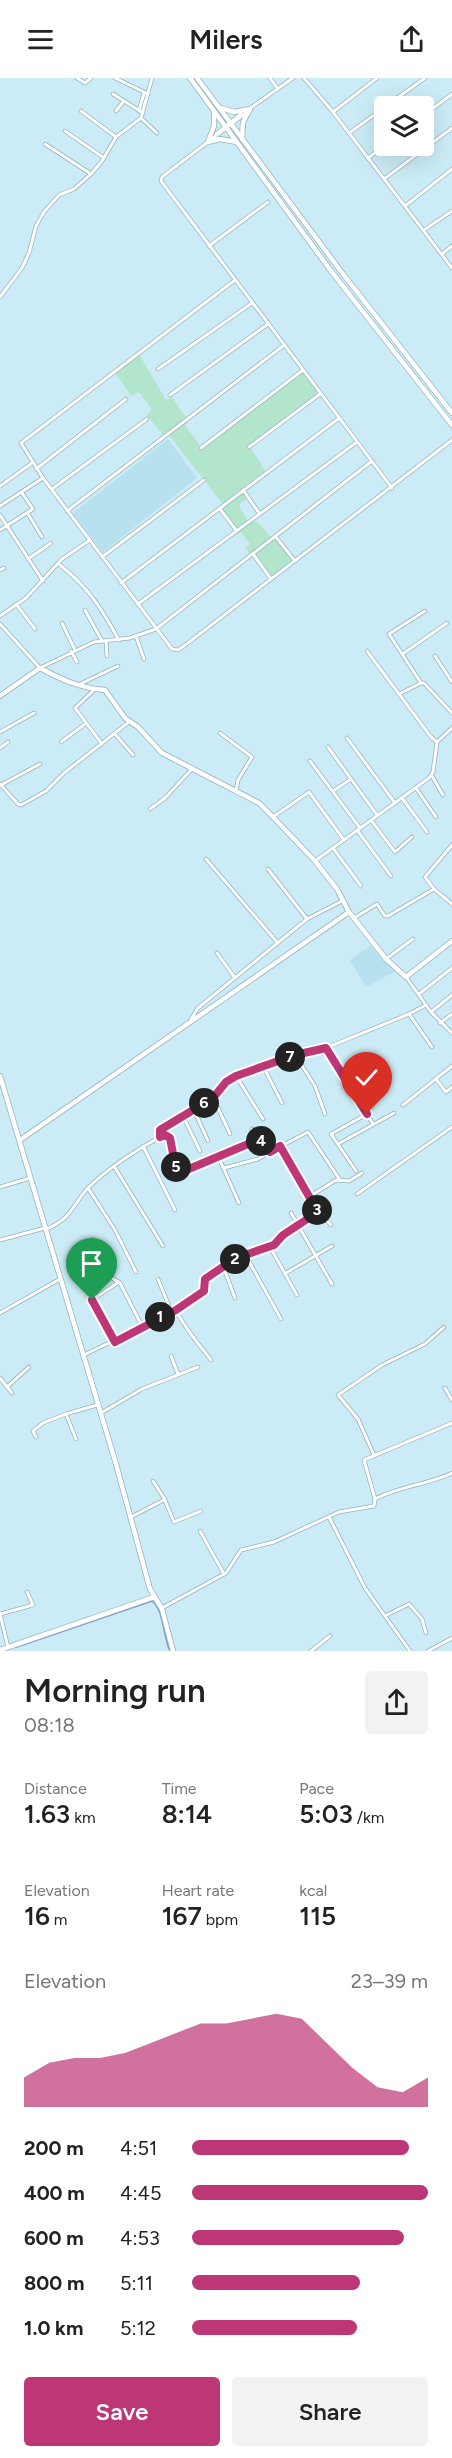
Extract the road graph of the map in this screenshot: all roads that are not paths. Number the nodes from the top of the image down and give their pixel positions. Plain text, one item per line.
1 (77, 78) edge
2 (91, 78) edge
3 (115, 78) edge
4 (152, 78) edge
5 (190, 78) edge
6 (197, 78) edge
7 (270, 78) edge
8 (293, 78) edge
9 (304, 78) edge
10 (377, 78) edge
11 (425, 78) edge
12 (278, 89) junction
13 (112, 94) dead end
14 (146, 94) junction
15 (452, 94) edge
16 (400, 96) edge
17 (123, 102) junction
18 (434, 108) edge
19 (217, 109) junction
20 (250, 109) junction
21 (81, 111) dead end
22 (116, 111) dead end
23 (141, 112) junction
24 (333, 112) junction
25 (374, 115) edge
26 (141, 118) junction
27 (229, 125) junction
28 (452, 128) edge
29 (65, 131) dead end
30 (157, 133) dead end
31 (349, 133) junction
32 (116, 137) junction
33 (240, 141) junction
34 (208, 142) junction
35 (45, 144) dead end
36 (374, 154) edge
37 (104, 158) junction
38 (368, 158) junction
39 (452, 169) edge
40 (91, 174) junction
41 (384, 179) junction
42 (268, 202) dead end
43 (405, 206) junction
44 (452, 211) edge
45 (423, 230) junction
46 (209, 246) junction
47 (452, 246) edge
48 (442, 254) junction
49 (452, 268) edge
50 (235, 280) junction
51 (0, 297) edge
52 (252, 303) junction
53 (366, 304) junction
54 (360, 309) junction
55 (371, 311) junction
56 (365, 316) junction
57 (268, 324) junction
58 (283, 346) junction
59 (158, 369) dead end
60 (303, 370) junction
61 (320, 394) junction
62 (170, 395) dead end
63 (126, 399) dead end
64 (452, 413) edge
65 (147, 419) dead end
66 (338, 419) junction
67 (452, 425) edge
68 (452, 440) edge
69 (357, 442) junction
70 (249, 447) dead end
71 (201, 448) dead end
72 (372, 461) junction
73 (32, 463) junction
74 (36, 469) junction
75 (43, 478) junction
76 (204, 480) dead end
77 (0, 486) edge
78 (392, 488) junction
79 (52, 489) junction
80 (243, 490) junction
81 (22, 493) junction
82 (0, 506) edge
83 (220, 509) junction
84 (68, 511) junction
85 (259, 513) junction
86 (28, 514) junction
87 (0, 515) edge
88 (7, 526) junction
89 (0, 530) edge
90 (236, 530) junction
91 (275, 536) junction
92 (42, 537) dead end
93 (90, 540) junction
94 (51, 543) dead end
95 (253, 554) junction
96 (102, 557) junction
97 (28, 559) junction
98 (295, 561) junction
99 (60, 565) junction
100 (271, 579) junction
101 (43, 581) junction
102 (121, 583) junction
103 (16, 604) junction
104 (138, 604) junction
105 (85, 610) dead end
106 (425, 611) dead end
107 (0, 616) edge
108 (62, 623) dead end
109 (447, 623) dead end
110 (0, 624) edge
111 (35, 629) dead end
112 (156, 629) junction
113 (136, 636) junction
114 (119, 640) junction
115 (104, 641) junction
116 (73, 650) junction
117 (367, 651) dead end
118 (404, 653) junction
119 (107, 656) dead end
120 (435, 656) dead end
121 (144, 659) dead end
122 (77, 662) dead end
123 (118, 666) dead end
124 (40, 668) junction
125 (452, 682) edge
126 (421, 683) junction
127 (77, 686) junction
128 (93, 691) junction
129 (400, 693) junction
130 (0, 696) edge
131 (34, 713) dead end
132 (452, 714) edge
133 (129, 723) junction
134 (85, 724) junction
135 (451, 730) edge
136 (0, 732) edge
137 (220, 733) dead end
138 (115, 734) junction
139 (347, 738) dead end
140 (8, 742) dead end
141 (62, 742) dead end
142 (436, 742) junction
143 (102, 744) junction
144 (328, 747) dead end
145 (0, 748) edge
146 (133, 755) dead end
147 (310, 761) dead end
148 (40, 764) dead end
149 (191, 770) junction
150 (431, 775) junction
151 (351, 779) junction
152 (1, 785) edge
153 (416, 788) junction
154 (333, 791) junction
155 (236, 793) junction
156 (443, 795) dead end
157 (402, 798) junction
158 (395, 803) junction
159 (150, 809) dead end
160 (377, 815) junction
161 (273, 817) junction
162 (436, 818) dead end
163 (370, 820) junction
164 (359, 829) junction
165 (427, 832) dead end
166 (412, 837) dead end
167 (344, 840) junction
168 (452, 844) edge
169 (333, 848) junction
170 (206, 859) dead end
171 (315, 861) junction
172 (268, 869) dead end
173 (392, 876) dead end
174 (362, 886) dead end
175 (434, 889) junction
176 (342, 901) junction
177 (452, 904) edge
178 (349, 912) junction
179 (354, 918) junction
180 (307, 919) junction
181 (413, 939) dead end
182 (452, 940) edge
183 (278, 943) junction
184 (217, 953) dead end
185 (386, 959) junction
186 (452, 968) edge
187 (406, 977) junction
188 (235, 978) junction
189 (419, 994) junction
190 (452, 996) edge
191 (426, 1005) junction
192 (431, 1012) junction
193 (409, 1014) junction
194 (452, 1014) edge
195 (191, 1020) junction
196 (440, 1023) junction
197 (452, 1033) edge
198 (432, 1047) dead end
199 (326, 1048) junction
200 (295, 1055) junction
201 (263, 1066) junction
202 (452, 1066) edge
203 (0, 1076) edge
204 (236, 1076) junction
205 (436, 1079) junction
206 (452, 1087) edge
207 (2, 1093) edge
208 (213, 1098) junction
209 (282, 1103) dead end
210 (403, 1106) dead end
211 (194, 1110) junction
212 (394, 1113) dead end
213 (326, 1114) dead end
214 (367, 1114) junction
215 (183, 1116) junction
216 (263, 1119) dead end
217 (373, 1124) junction
218 (452, 1127) edge
219 (252, 1129) dead end
220 (230, 1134) dead end
221 (160, 1137) junction
222 (260, 1139) junction
223 (20, 1140) junction
224 (208, 1141) dead end
225 (338, 1144) junction
226 (143, 1146) junction
227 (280, 1146) junction
228 (200, 1151) dead end
229 (270, 1152) junction
230 (218, 1156) junction
231 (114, 1166) junction
232 (224, 1168) junction
233 (357, 1171) dead end
234 (362, 1173) dead end
235 (31, 1178) junction
236 (340, 1180) junction
237 (0, 1187) edge
238 (88, 1188) junction
239 (357, 1194) dead end
240 (309, 1197) junction
241 (239, 1203) dead end
242 (175, 1210) dead end
243 (318, 1212) junction
244 (291, 1213) dead end
245 (331, 1225) dead end
246 (297, 1228) junction
247 (46, 1229) junction
248 (93, 1239) dead end
249 (0, 1240) edge
250 (163, 1246) dead end
251 (332, 1246) dead end
252 (270, 1247) junction
253 (315, 1256) junction
254 (246, 1257) junction
255 (223, 1266) junction
256 (136, 1272) dead end
257 (286, 1273) junction
258 (60, 1279) junction
259 (158, 1279) dead end
260 (119, 1282) junction
261 (332, 1284) dead end
262 (297, 1294) dead end
263 (235, 1298) dead end
264 (176, 1310) junction
265 (171, 1311) junction
266 (0, 1313) edge
267 (281, 1319) dead end
268 (142, 1326) junction
269 (444, 1327) dead end
270 (115, 1342) junction
271 (82, 1356) junction
272 (171, 1356) dead end
273 (211, 1360) dead end
274 (29, 1367) dead end
275 (198, 1367) dead end
276 (178, 1374) junction
277 (0, 1378) edge
278 (7, 1387) junction
279 (445, 1388) dead end
280 (12, 1393) dead end
281 (452, 1401) edge
282 (97, 1405) junction
283 (66, 1414) junction
284 (100, 1414) junction
285 (452, 1423) edge
286 (36, 1437) dead end
287 (76, 1439) dead end
288 (374, 1455) junction
289 (452, 1473) edge
290 (153, 1481) dead end
291 (375, 1499) junction
292 (164, 1500) junction
293 (201, 1511) dead end
294 (130, 1517) junction
295 (329, 1517) junction
296 (200, 1531) dead end
297 (224, 1574) junction
298 (27, 1592) dead end
299 (154, 1598) junction
300 (162, 1609) junction
301 (0, 1614) edge
302 (387, 1615) junction
303 (426, 1633) dead end
304 (330, 1636) dead end
305 (452, 1638) edge
306 (8, 1647) junction
307 (0, 1650) edge
308 (173, 1651) edge
309 (311, 1651) edge
310 (410, 1651) edge
311 (428, 1651) edge

1 - 2 street
3 - 14 street
4 - 14 street
5 - 19 street
6 - 19 street
7 - 12 street
8 - 12 street
9 - 24 street
10 - 24 street
11 - 16 street
12 - 20 street
13 - 17 street
14 - 23 street
15 - 18 street
17 - 22 street
17 - 23 street
19 - 20 street
19 - 27 street
19 - 34 street
20 - 27 street
20 - 33 street
21 - 32 street
23 - 26 street
24 - 31 street
25 - 31 street
26 - 30 street
26 - 32 street
27 - 33 street
27 - 34 street
28 - 41 street
29 - 37 street
31 - 38 street
32 - 37 street
33 - 34 street
33 - 53 street
33 - 54 street
34 - 46 street
35 - 40 street
36 - 38 street
37 - 40 street
38 - 41 street
39 - 43 street
40 - 51 street
41 - 43 street
42 - 46 street
43 - 45 street
44 - 45 street
45 - 48 street
46 - 50 street
47 - 48 street
48 - 49 street
50 - 52 street
50 - 73 street
52 - 57 street
52 - 59 street
53 - 54 street
53 - 55 street
54 - 56 street
55 - 56 street
55 - 64 street
56 - 67 street
57 - 58 street
57 - 62 street
58 - 60 street
58 - 84 street
60 - 61 street
60 - 71 street
61 - 66 street
61 - 70 street
63 - 74 street
65 - 79 street
66 - 69 street
66 - 80 street
68 - 78 street
69 - 72 street
69 - 85 street
72 - 78 street
72 - 91 street
73 - 74 street
73 - 77 street
74 - 75 street
75 - 79 street
75 - 81 street
76 - 96 street
78 - 98 street
79 - 84 street
80 - 83 street
80 - 85 street
81 - 82 street
81 - 86 street
83 - 90 street
83 - 102 street
84 - 93 street
85 - 90 street
86 - 88 street
86 - 92 street
87 - 88 street
88 - 89 street
88 - 97 street
90 - 104 street
91 - 95 street
91 - 98 street
93 - 96 street
93 - 99 street
94 - 97 street
95 - 100 street
95 - 112 street
96 - 102 street
97 - 101 street
98 - 100 street
99 - 101 street
99 - 114 street
100 - 112 street
101 - 103 street
102 - 104 street
103 - 107 street
103 - 111 street
104 - 112 street
105 - 115 street
106 - 118 street
108 - 116 street
109 - 118 street
110 - 124 street
112 - 113 street
113 - 114 street
113 - 121 street
114 - 115 street
115 - 116 street
115 - 119 street
116 - 122 street
116 - 124 street
117 - 129 street
118 - 126 street
120 - 125 street
123 - 127 street
124 - 127 street
124 - 130 street
126 - 129 street
126 - 132 street
127 - 128 street
128 - 133 street
128 - 134 street
129 - 142 street
131 - 136 street
133 - 138 street
133 - 149 street
134 - 141 street
134 - 143 street
135 - 142 street
137 - 155 street
138 - 143 street
138 - 146 street
139 - 158 street
140 - 145 street
142 - 150 street
143 - 152 street
144 - 151 street
147 - 154 street
148 - 152 street
149 - 155 street
149 - 159 street
150 - 153 street
150 - 156 street
151 - 154 street
151 - 160 street
153 - 157 street
153 - 162 street
154 - 164 street
155 - 161 street
157 - 158 street
157 - 165 street
158 - 160 street
160 - 163 street
161 - 167 street
161 - 171 street
163 - 164 street
163 - 166 street
164 - 167 street
164 - 173 street
167 - 169 street
168 - 175 street
169 - 171 street
169 - 174 street
170 - 183 street
171 - 176 street
172 - 180 street
175 - 177 street
175 - 179 street
176 - 178 street
176 - 180 street
178 - 179 street
178 - 195 street
179 - 185 street
180 - 183 street
181 - 185 street
182 - 187 street
183 - 188 street
184 - 188 street
185 - 187 street
186 - 189 street
187 - 189 street
188 - 195 street
189 - 191 street
190 - 192 street
191 - 192 street
191 - 193 street
192 - 196 street
193 - 198 street
193 - 199 street
194 - 196 street
195 - 223 street
196 - 197 street
199 - 200 street
199 - 214 street
200 - 201 street
200 - 213 street
201 - 204 street
201 - 209 street
202 - 205 street
203 - 207 street
204 - 208 street
204 - 216 street
205 - 206 street
205 - 210 street
207 - 223 street
208 - 211 street
208 - 220 street
211 - 215 street
211 - 224 street
212 - 217 street
214 - 217 street
214 - 225 street
215 - 221 street
215 - 228 street
217 - 225 street
218 - 239 street
219 - 222 street
221 - 226 street
221 - 230 street
222 - 229 street
222 - 230 street
223 - 235 street
225 - 233 street
226 - 231 street
226 - 242 street
227 - 229 street
227 - 236 street
227 - 240 street
229 - 232 street
230 - 232 street
231 - 238 street
231 - 250 street
232 - 241 street
234 - 236 street
235 - 237 street
235 - 247 street
236 - 240 street
238 - 247 street
238 - 256 street
240 - 243 street
243 - 245 street
243 - 246 street
244 - 246 street
246 - 252 street
246 - 253 street
247 - 249 street
247 - 258 street
248 - 260 street
251 - 253 street
252 - 254 street
252 - 257 street
253 - 257 street
253 - 261 street
254 - 255 street
254 - 267 street
255 - 263 street
255 - 264 street
257 - 262 street
258 - 266 street
258 - 271 street
259 - 265 street
260 - 268 street
260 - 270 street
264 - 265 street
264 - 273 street
265 - 268 street
268 - 270 street
269 - 288 street
270 - 271 street
271 - 282 street
272 - 276 street
274 - 278 street
275 - 276 street
276 - 284 street
277 - 278 street
278 - 280 street
279 - 281 street
282 - 283 street
282 - 284 street
283 - 286 street
283 - 287 street
284 - 294 street
285 - 288 street
288 - 291 street
289 - 291 street
290 - 292 street
291 - 295 street
292 - 293 street
292 - 294 street
294 - 299 street
295 - 297 street
295 - 302 street
296 - 297 street
297 - 300 street
298 - 301 street
299 - 300 street
299 - 306 street
300 - 308 street
301 - 306 street
302 - 303 street
302 - 310 street
304 - 309 street
305 - 311 street
306 - 307 street

